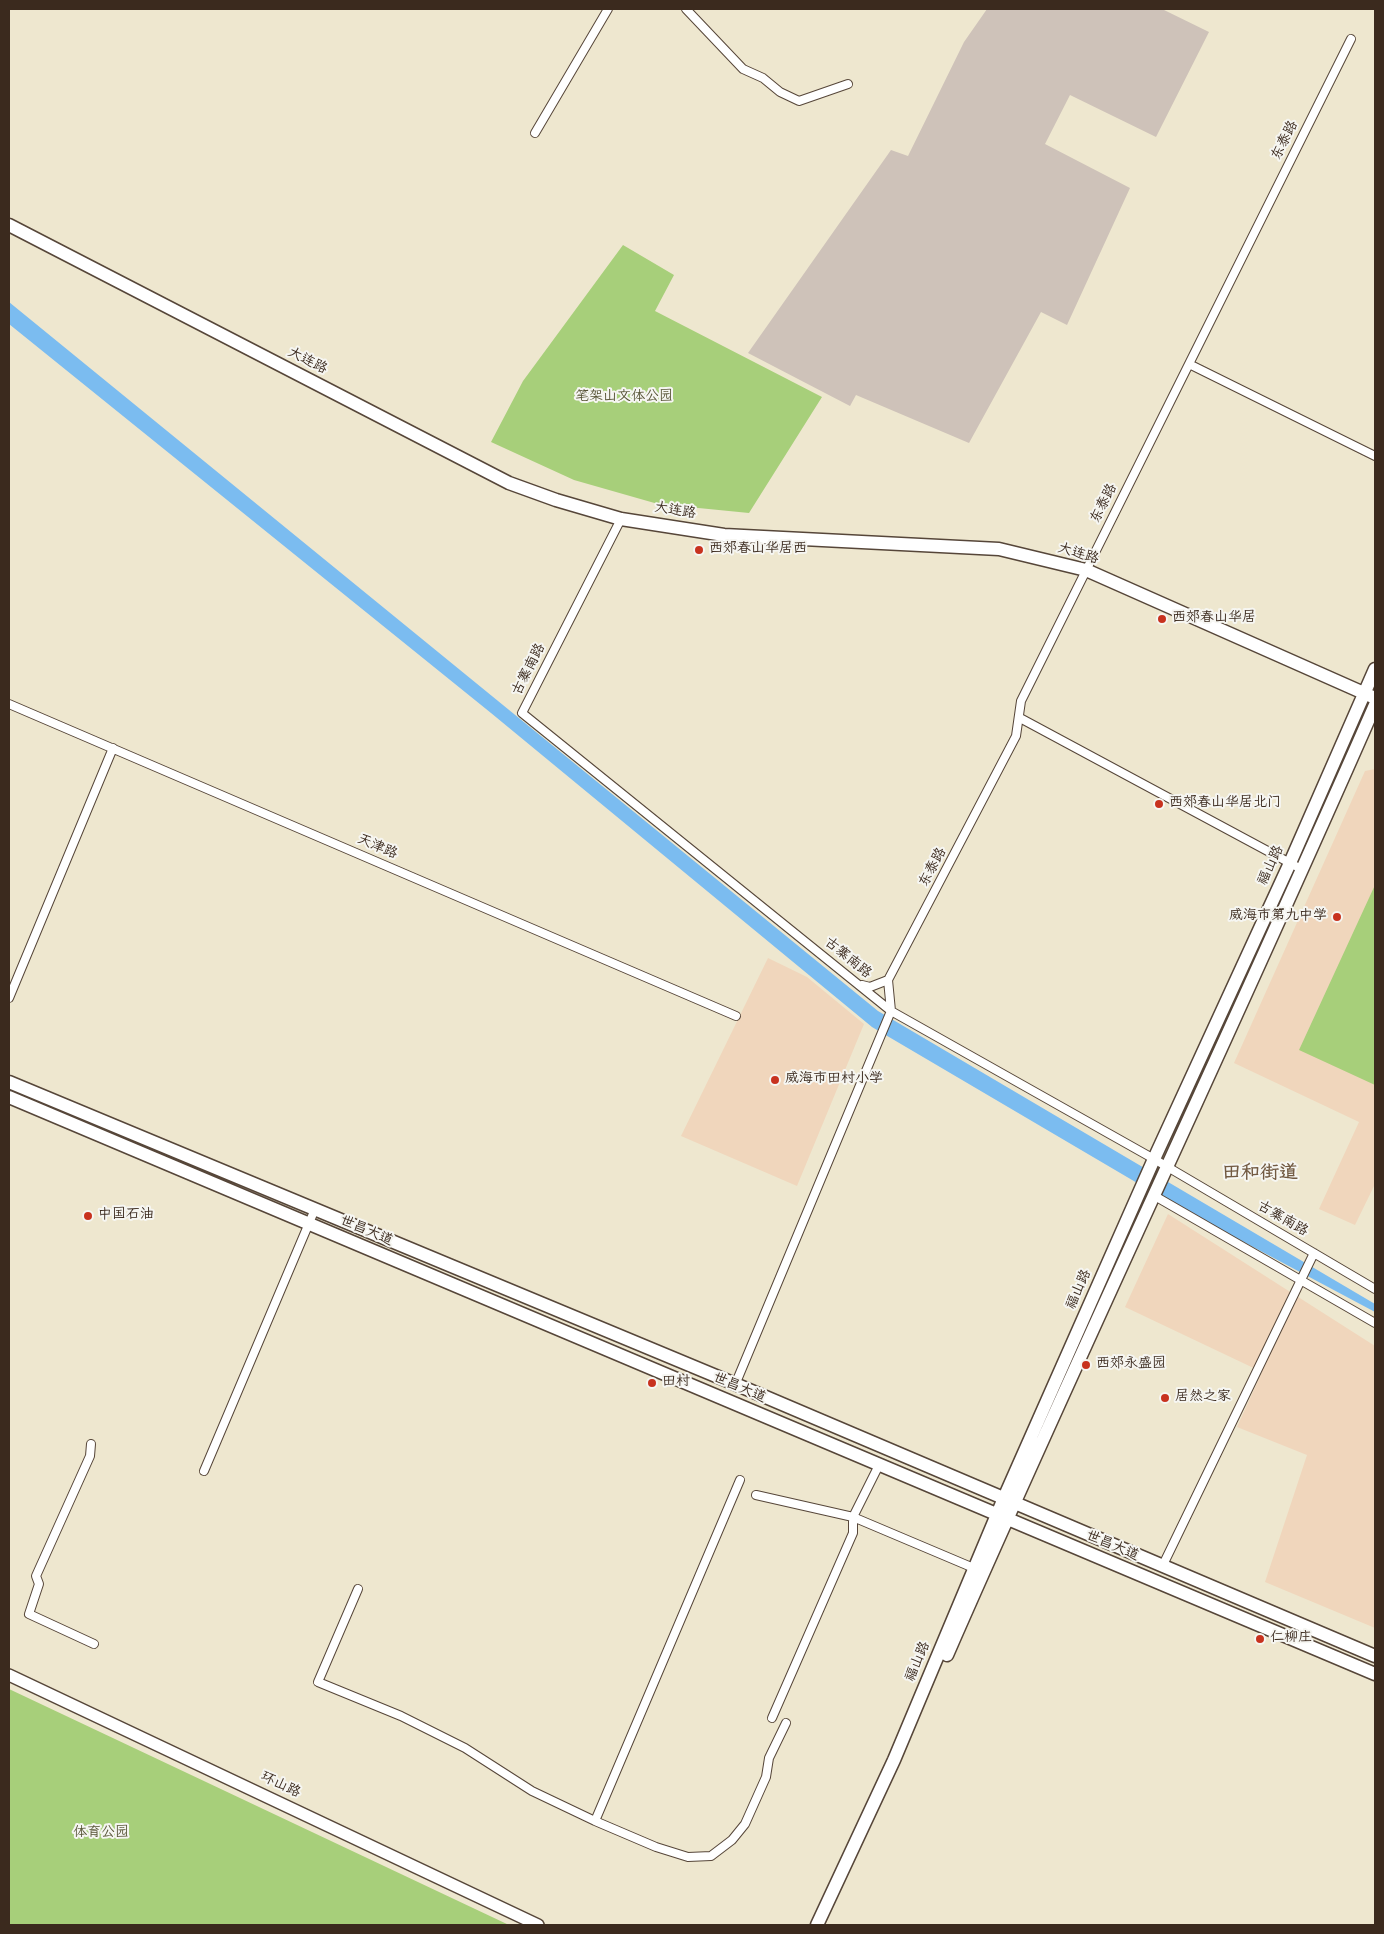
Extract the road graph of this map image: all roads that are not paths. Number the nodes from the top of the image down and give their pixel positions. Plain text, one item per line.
1 (608, 9) edge
2 (686, 9) edge
3 (1351, 39) dead end
4 (848, 84) dead end
5 (534, 133) dead end
6 (9, 225) edge
7 (1189, 364) junction
8 (1375, 456) edge
9 (621, 519) junction
10 (1086, 570) junction
11 (1375, 669) edge
12 (1370, 695) edge
13 (9, 704) edge
14 (1375, 705) edge
15 (1020, 718) junction
16 (113, 748) junction
17 (1290, 863) junction
18 (1303, 870) junction
19 (888, 980) junction
20 (859, 985) junction
21 (9, 998) edge
22 (890, 1013) junction
23 (736, 1016) dead end
24 (9, 1082) edge
25 (9, 1097) edge
26 (1153, 1162) junction
27 (1166, 1169) junction
28 (1153, 1195) junction
29 (315, 1209) junction
30 (309, 1224) junction
31 (1314, 1253) junction
32 (1302, 1277) junction
33 (1375, 1289) edge
34 (1375, 1323) edge
35 (735, 1385) junction
36 (91, 1444) dead end
37 (879, 1465) junction
38 (204, 1471) dead end
39 (740, 1480) dead end
40 (756, 1495) dead end
41 (1008, 1500) junction
42 (1002, 1516) junction
43 (853, 1517) junction
44 (1162, 1567) junction
45 (979, 1570) junction
46 (358, 1589) dead end
47 (94, 1644) dead end
48 (1375, 1656) edge
49 (1375, 1674) edge
50 (9, 1675) edge
51 (772, 1718) dead end
52 (786, 1723) dead end
53 (595, 1821) junction
54 (538, 1925) edge
55 (817, 1925) edge
56 (825, 1925) edge

1 - 5 street
2 - 4 street
3 - 7 street, 东泰路
6 - 9 main road, 大连路
7 - 8 street
7 - 10 street, 东泰路
9 - 10 main road, 大连路
9 - 20 street, 古寨南路
10 - 12 main road, 大连路
10 - 15 street, 东泰路
11 - 12 main road, 福山路
12 - 17 main road, 福山路
13 - 16 street, 天津路
14 - 18 main road
15 - 17 street
15 - 19 street, 东泰路
16 - 21 street
16 - 23 street, 天津路
17 - 18 street
17 - 26 main road, 福山路
18 - 27 main road
19 - 20 street
19 - 22 street
20 - 22 street, 古寨南路
22 - 26 street, 古寨南路
22 - 35 street
24 - 29 main road, 世昌大道
25 - 30 main road, 世昌大道
26 - 27 street, 古寨南路
26 - 41 main road, 福山路
27 - 28 main road
27 - 31 street, 古寨南路
28 - 32 street
28 - 41 main road
29 - 30 street
29 - 35 main road, 世昌大道
30 - 37 main road, 世昌大道
30 - 38 street
31 - 32 street
31 - 33 street, 古寨南路
32 - 34 street
32 - 44 street
35 - 41 main road, 世昌大道
36 - 47 street
37 - 42 main road, 世昌大道
37 - 43 street
39 - 53 street
40 - 43 street
41 - 42 main road
41 - 44 main road, 世昌大道
42 - 45 main road
42 - 49 main road, 世昌大道
43 - 45 street
43 - 51 street
44 - 48 main road, 世昌大道
45 - 55 main road, 福山路
45 - 56 main road
46 - 53 street
50 - 54 main road, 环山路
52 - 53 street

